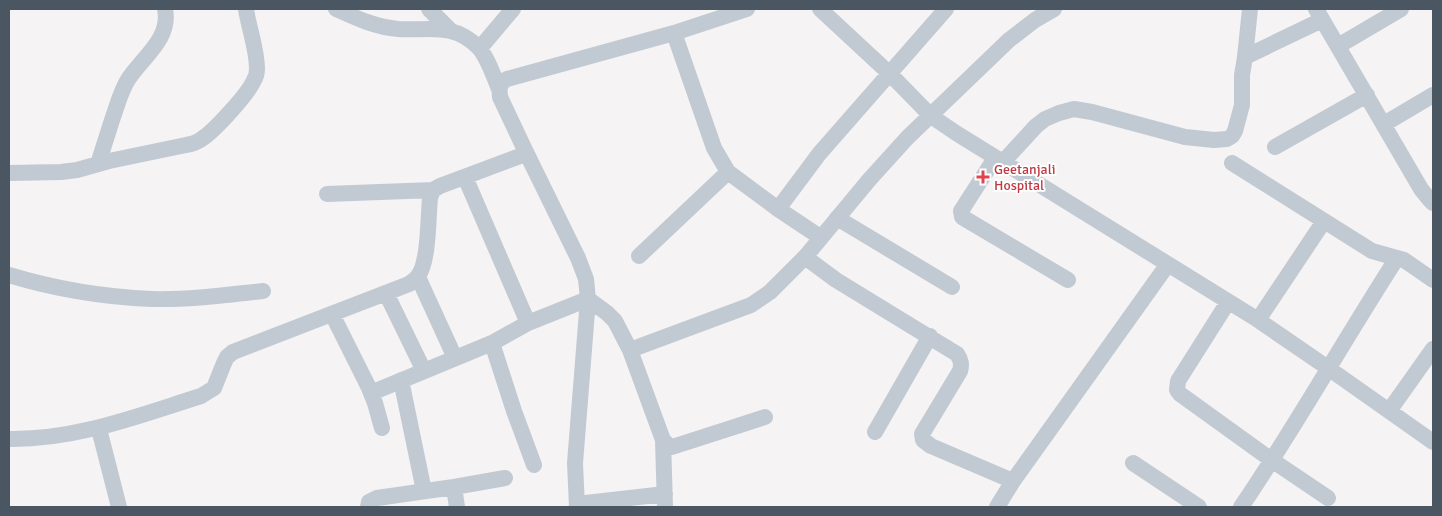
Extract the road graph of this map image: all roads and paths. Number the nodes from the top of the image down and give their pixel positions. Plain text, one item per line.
1 (165, 9) edge
2 (246, 9) edge
3 (336, 9) edge
4 (429, 9) edge
5 (513, 9) edge
6 (747, 9) edge
7 (820, 9) edge
8 (946, 9) edge
9 (1054, 9) edge
10 (1250, 9) edge
11 (1401, 9) edge
12 (1319, 14) edge
13 (450, 30) junction
14 (674, 33) junction
15 (1338, 46) junction
16 (480, 48) junction
17 (1245, 57) junction
18 (890, 74) junction
19 (499, 89) junction
20 (1367, 95) junction
21 (1433, 95) edge
22 (931, 116) junction
23 (1384, 124) junction
24 (1275, 147) dead end
25 (524, 148) junction
26 (999, 160) junction
27 (98, 164) junction
28 (1232, 164) dead end
29 (728, 172) junction
30 (9, 173) edge
31 (465, 177) junction
32 (433, 190) junction
33 (328, 194) dead end
34 (1431, 196) edge
35 (778, 209) junction
36 (837, 218) junction
37 (1324, 221) junction
38 (820, 237) junction
39 (639, 256) dead end
40 (805, 257) junction
41 (1397, 258) junction
42 (1168, 264) junction
43 (9, 275) edge
44 (418, 277) junction
45 (1068, 280) dead end
46 (1433, 280) edge
47 (952, 286) dead end
48 (263, 291) dead end
49 (386, 293) junction
50 (588, 299) junction
51 (1228, 302) junction
52 (332, 314) junction
53 (1258, 320) junction
54 (528, 323) junction
55 (930, 336) junction
56 (492, 342) junction
57 (1433, 349) edge
58 (630, 350) junction
59 (455, 358) junction
60 (1328, 368) junction
61 (424, 371) junction
62 (401, 380) junction
63 (371, 393) junction
64 (1389, 411) junction
65 (765, 417) dead end
66 (99, 428) junction
67 (382, 428) dead end
68 (875, 432) dead end
69 (9, 439) edge
70 (663, 440) junction
71 (1433, 442) edge
72 (1273, 461) junction
73 (1132, 463) dead end
74 (534, 465) dead end
75 (506, 478) dead end
76 (1013, 481) junction
77 (454, 487) junction
78 (424, 491) junction
79 (1328, 498) dead end
80 (665, 501) edge
81 (577, 506) edge
82 (119, 507) edge
83 (368, 507) edge
84 (457, 507) edge
85 (997, 507) edge
86 (1199, 507) edge
87 (1241, 507) edge

1 - 27 street
2 - 27 street
3 - 13 street
4 - 13 street
5 - 16 street
6 - 14 street
7 - 18 street
8 - 18 street
9 - 22 street
10 - 17 street
11 - 15 street
12 - 15 street
12 - 17 street
13 - 16 street
14 - 19 street
14 - 29 street
15 - 20 street
16 - 19 street
17 - 26 street
18 - 22 street
18 - 35 street
19 - 25 street
20 - 23 street
20 - 24 street
21 - 23 street
22 - 26 street
22 - 36 street
23 - 34 street
25 - 31 street
25 - 50 street
26 - 42 street
26 - 45 street
27 - 30 street
28 - 37 street
29 - 35 street
29 - 39 street
31 - 32 street
31 - 54 street
32 - 33 street
32 - 44 street
35 - 38 street
36 - 38 street
36 - 47 street
37 - 41 street
37 - 53 street
38 - 40 street
40 - 55 street
40 - 58 street
41 - 46 street
41 - 60 street
42 - 51 street
42 - 76 street
43 - 48 street
44 - 49 street
44 - 59 street
49 - 52 street
49 - 61 street
50 - 54 street
50 - 58 street
50 - 81 street
51 - 53 street
51 - 72 street
52 - 63 street
52 - 66 street
53 - 60 street
54 - 56 street
55 - 68 street
55 - 76 street
56 - 59 street
56 - 74 street
57 - 64 street
58 - 70 street
59 - 61 street
60 - 64 street
60 - 72 street
61 - 62 street
62 - 63 street
62 - 78 street
63 - 67 street
64 - 71 street
65 - 70 street
66 - 69 street
66 - 82 street
70 - 80 street
72 - 79 street
72 - 87 street
73 - 86 street
75 - 77 street
76 - 85 street
77 - 78 street
77 - 84 street
78 - 83 street
80 - 81 street

